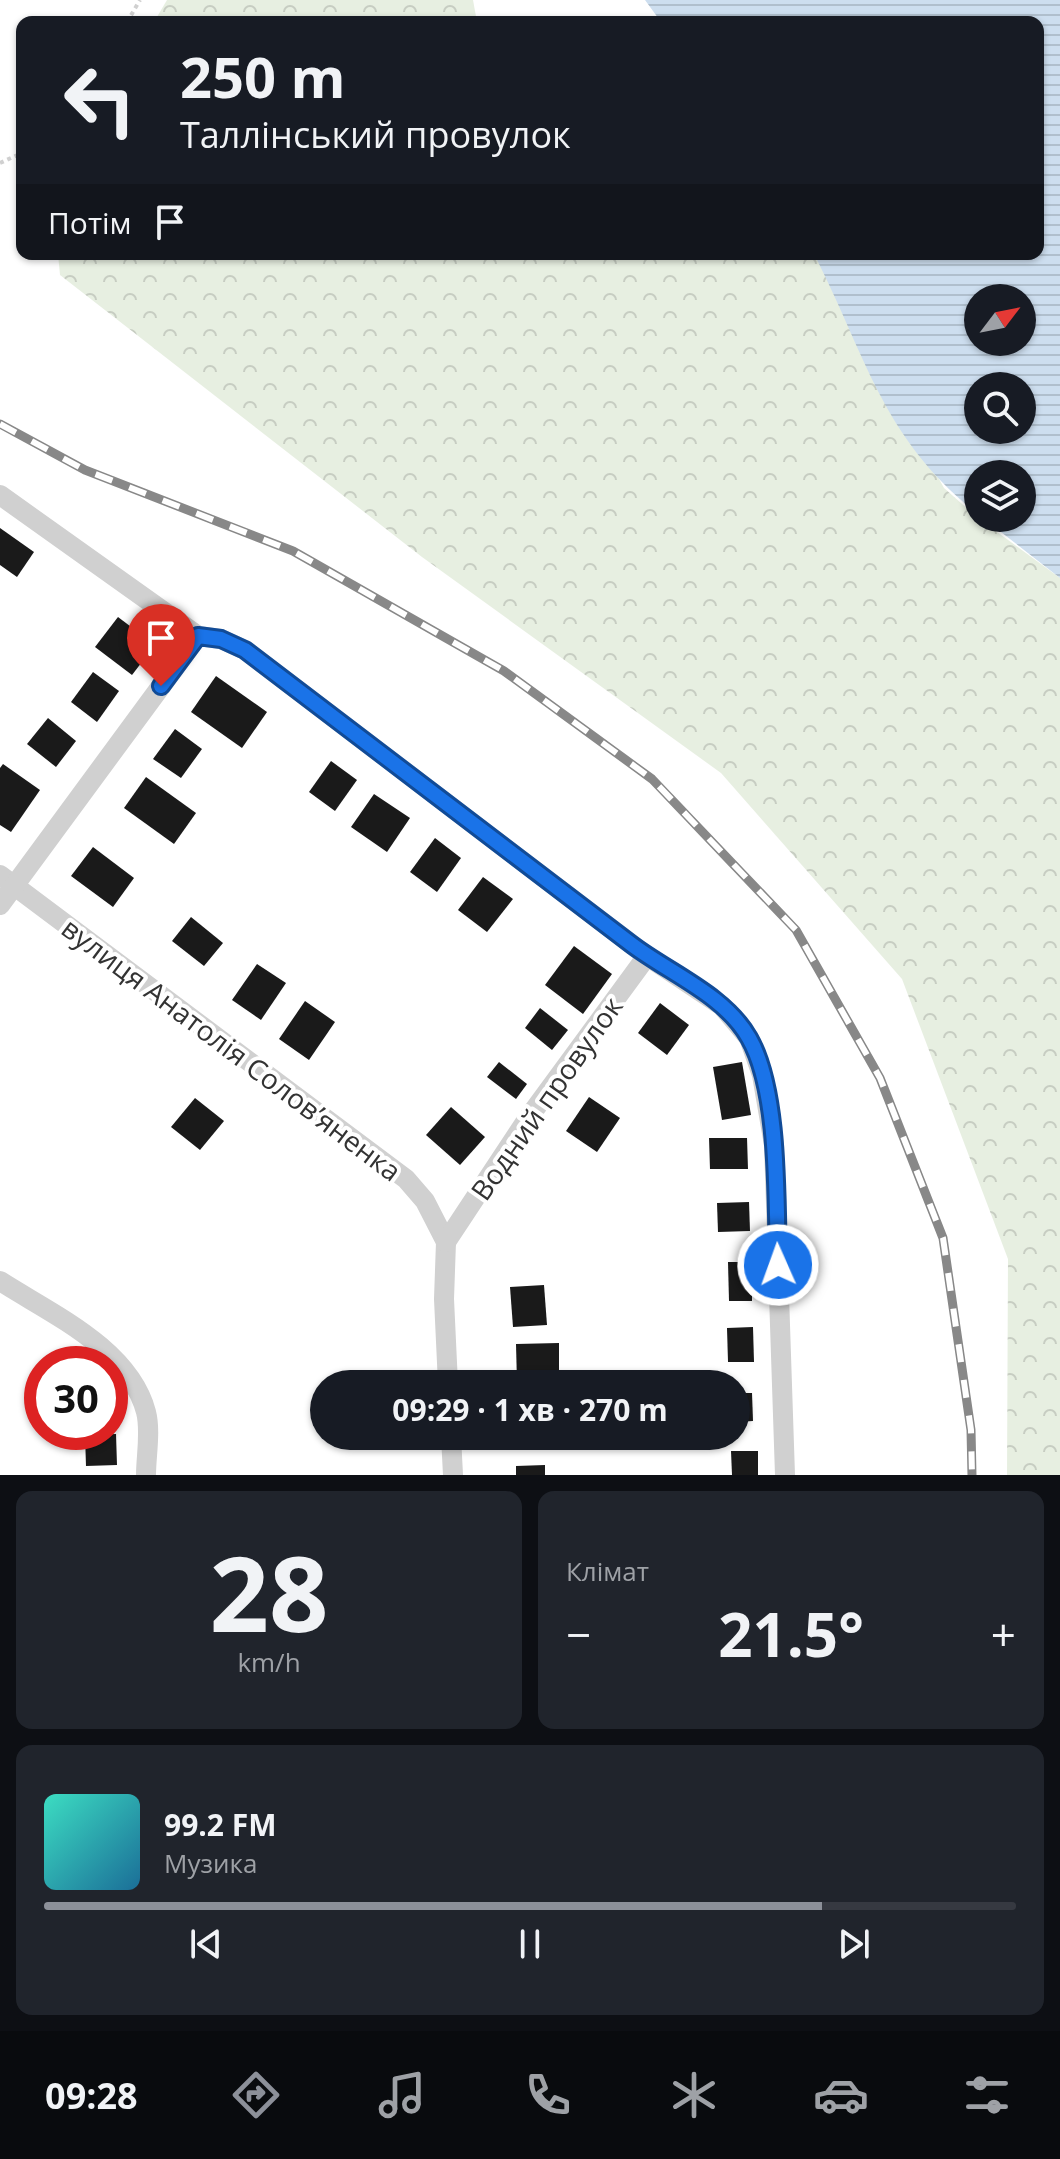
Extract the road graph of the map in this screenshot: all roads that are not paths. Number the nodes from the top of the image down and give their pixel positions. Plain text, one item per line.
1 (0, 495) edge
2 (198, 636) junction
3 (8, 880) edge
4 (0, 905) edge
5 (647, 956) junction
6 (446, 1242) junction
7 (0, 1281) edge
8 (447, 1370) edge
9 (452, 1450) edge
10 (146, 1475) edge
11 (453, 1475) edge
12 (785, 1475) edge

1 - 2 street
2 - 3 street
2 - 5 street
3 - 4 street
3 - 6 street, вулиця Анатолія Солов’яненка
5 - 6 street, Водний провулок
5 - 12 street
6 - 8 street, вулиця Анатолія Солов’яненка
7 - 10 street
9 - 11 street

